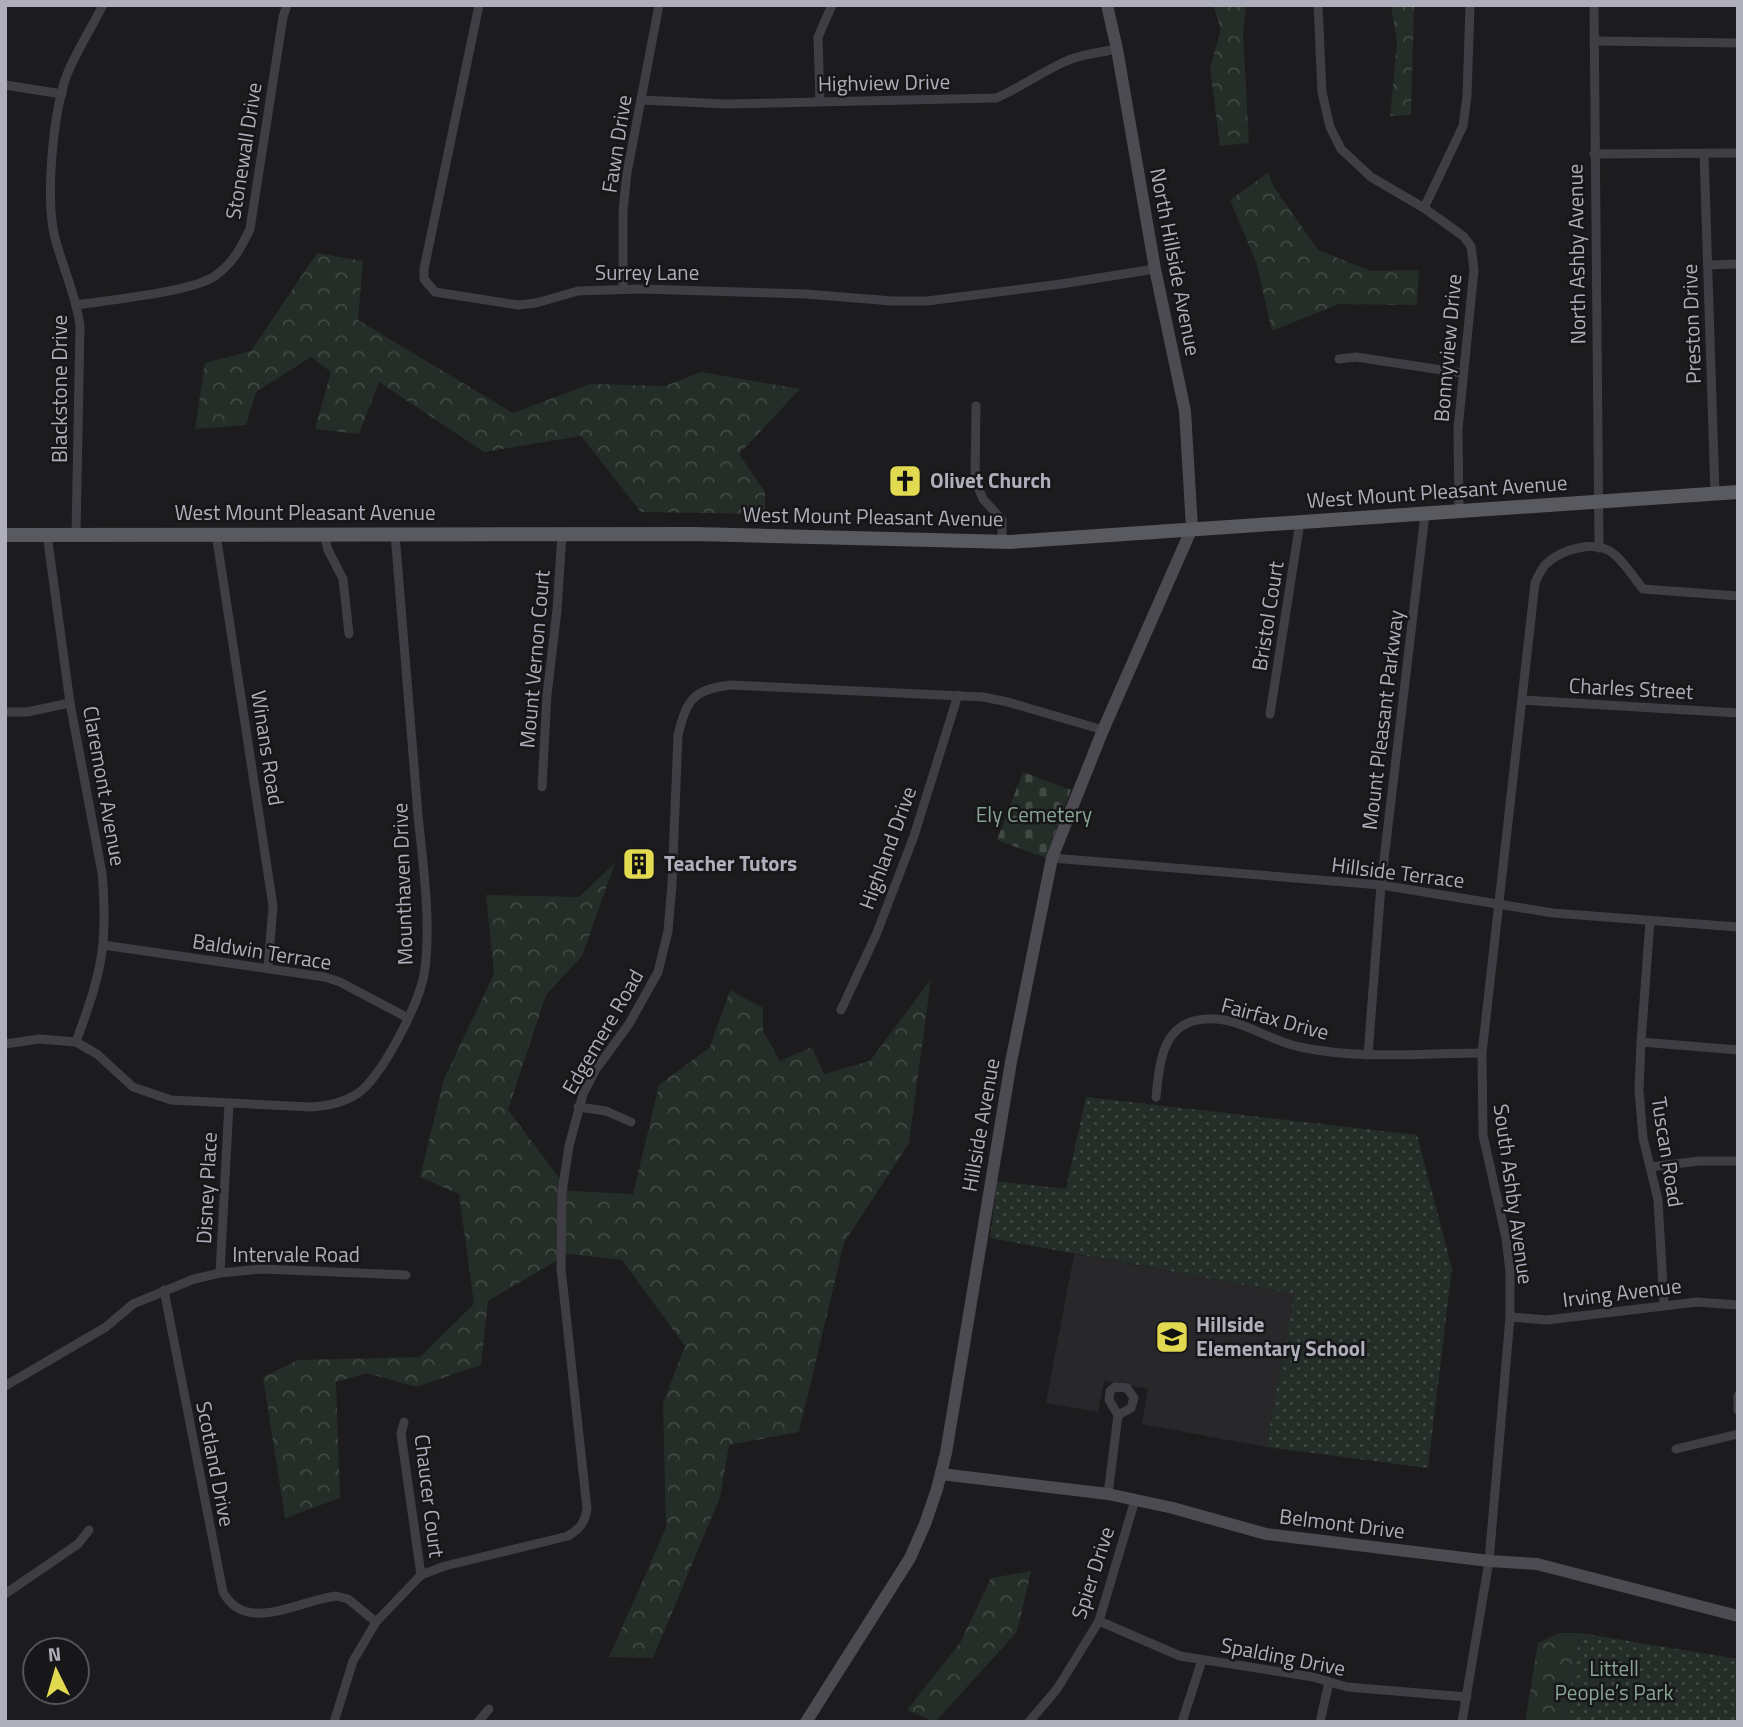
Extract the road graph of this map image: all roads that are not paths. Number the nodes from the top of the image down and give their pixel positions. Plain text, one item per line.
1 (103, 5) edge
2 (287, 5) edge
3 (479, 5) edge
4 (659, 5) edge
5 (832, 5) edge
6 (1107, 5) edge
7 (1318, 5) edge
8 (1470, 5) edge
9 (1594, 5) edge
10 (1594, 41) junction
11 (1738, 43) edge
12 (1117, 49) junction
13 (5, 85) edge
14 (62, 94) junction
15 (641, 100) junction
16 (820, 102) junction
17 (1704, 153) junction
18 (1738, 153) edge
19 (1594, 154) junction
20 (1424, 208) junction
21 (1738, 264) edge
22 (1707, 265) junction
23 (1155, 269) junction
24 (624, 289) junction
25 (77, 305) junction
26 (1339, 359) dead end
27 (1462, 373) junction
28 (976, 406) dead end
29 (1738, 492) edge
30 (1715, 494) junction
31 (1597, 503) junction
32 (1459, 512) junction
33 (1425, 514) junction
34 (1300, 522) junction
35 (1192, 528) junction
36 (47, 534) junction
37 (76, 534) junction
38 (216, 534) junction
39 (324, 534) junction
40 (395, 534) junction
41 (562, 534) junction
42 (5, 535) edge
43 (1002, 541) junction
44 (1599, 548) junction
45 (1738, 596) edge
46 (349, 634) dead end
47 (958, 695) junction
48 (1522, 700) junction
49 (71, 703) junction
50 (5, 712) edge
51 (1738, 713) edge
52 (1270, 714) dead end
53 (1103, 730) junction
54 (542, 787) dead end
55 (1052, 858) junction
56 (1381, 885) junction
57 (1499, 905) junction
58 (1650, 921) junction
59 (1738, 927) edge
60 (103, 945) junction
61 (268, 968) junction
62 (841, 1010) dead end
63 (408, 1018) junction
64 (76, 1042) junction
65 (1640, 1042) junction
66 (5, 1044) edge
67 (1738, 1050) edge
68 (1482, 1053) junction
69 (1368, 1055) junction
70 (1156, 1097) dead end
71 (229, 1104) junction
72 (578, 1107) junction
73 (631, 1122) dead end
74 (1738, 1161) edge
75 (1650, 1167) junction
76 (220, 1273) junction
77 (406, 1275) dead end
78 (164, 1290) junction
79 (1738, 1305) edge
80 (1664, 1306) junction
81 (1510, 1317) junction
82 (5, 1386) edge
83 (1738, 1396) edge
84 (1738, 1410) edge
85 (1118, 1415) dead end
86 (404, 1422) dead end
87 (1738, 1434) edge
88 (1676, 1450) dead end
89 (941, 1474) junction
90 (1108, 1494) junction
91 (1135, 1500) junction
92 (89, 1530) dead end
93 (1489, 1561) junction
94 (421, 1575) junction
95 (5, 1594) edge
96 (1738, 1616) edge
97 (1099, 1621) junction
98 (376, 1622) junction
99 (1202, 1660) junction
100 (1329, 1682) junction
101 (1467, 1697) junction
102 (489, 1709) dead end
103 (334, 1722) edge
104 (478, 1722) edge
105 (806, 1722) edge
106 (1029, 1722) edge
107 (1182, 1722) edge
108 (1320, 1722) edge
109 (1462, 1722) edge

1 - 14 street, Blackstone Drive
2 - 25 street, Stonewall Drive
3 - 24 street, Surrey Lane
4 - 15 street, Fawn Drive
5 - 16 street
6 - 12 street, North Hillside Avenue
7 - 20 street, Bonnyview Drive
8 - 20 street
9 - 10 street, North Ashby Avenue
10 - 11 street
10 - 19 street, North Ashby Avenue
12 - 16 street, Highview Drive
12 - 23 street, North Hillside Avenue
13 - 14 street
14 - 25 street, Blackstone Drive
15 - 16 street, Highview Drive
15 - 24 street, Fawn Drive
17 - 18 street
17 - 19 street
17 - 22 street, Preston Drive
19 - 31 street, North Ashby Avenue
20 - 27 street, Bonnyview Drive
21 - 22 street
22 - 30 street, Preston Drive
23 - 24 street, Surrey Lane
23 - 35 street, North Hillside Avenue
25 - 37 street, Blackstone Drive
26 - 27 street
27 - 32 street, Bonnyview Drive
28 - 43 street
29 - 30 main road, West Mount Pleasant Avenue
30 - 31 main road, West Mount Pleasant Avenue
31 - 32 main road, West Mount Pleasant Avenue
31 - 44 street, North Ashby Avenue
32 - 33 main road, West Mount Pleasant Avenue
33 - 34 main road, West Mount Pleasant Avenue
33 - 56 street, Mount Pleasant Parkway
34 - 35 main road, West Mount Pleasant Avenue
34 - 52 street, Bristol Court
35 - 43 main road, West Mount Pleasant Avenue
35 - 53 street, Hillside Avenue
36 - 37 main road, West Mount Pleasant Avenue
36 - 42 main road, West Mount Pleasant Avenue
36 - 49 street, Claremont Avenue
37 - 38 main road, West Mount Pleasant Avenue
38 - 39 main road, West Mount Pleasant Avenue
38 - 61 street, Winans Road
39 - 40 main road, West Mount Pleasant Avenue
39 - 46 street
40 - 41 main road, West Mount Pleasant Avenue
40 - 63 street, Mounthaven Drive
41 - 43 main road, West Mount Pleasant Avenue
41 - 54 street, Mount Vernon Court
44 - 45 street
44 - 48 street, South Ashby Avenue
47 - 53 street, Edgemere Road
47 - 62 street, Highland Drive
47 - 72 street, Edgemere Road
48 - 51 street, Charles Street
48 - 57 street, South Ashby Avenue
49 - 50 street
49 - 60 street, Claremont Avenue
53 - 55 street, Hillside Avenue
55 - 56 street, Hillside Terrace
55 - 89 street, Hillside Avenue
56 - 57 street, Hillside Terrace
56 - 69 street, Mount Pleasant Parkway
57 - 58 street, Hillside Terrace
57 - 68 street, South Ashby Avenue
58 - 59 street, Hillside Terrace
58 - 65 street, Tuscan Road
60 - 61 street, Baldwin Terrace
60 - 64 street, Claremont Avenue
61 - 63 street, Baldwin Terrace
63 - 71 street, Mounthaven Drive
64 - 66 street, Mounthaven Drive
64 - 71 street, Mounthaven Drive
65 - 67 street
65 - 75 street, Tuscan Road
68 - 69 street, Fairfax Drive
68 - 81 street, South Ashby Avenue
69 - 70 street, Fairfax Drive
71 - 76 street, Disney Place
72 - 73 street
72 - 94 street, Edgemere Road
74 - 75 street
75 - 80 street, Tuscan Road
76 - 77 street, Intervale Road
76 - 78 street, Intervale Road
78 - 82 street, Intervale Road
78 - 98 street, Scotland Drive
79 - 80 street, Irving Avenue
80 - 81 street, Irving Avenue
81 - 93 street, South Ashby Avenue
83 - 84 street
85 - 90 street
86 - 94 street, Chaucer Court
87 - 88 street
89 - 90 street, Belmont Drive
89 - 105 street, Hillside Avenue
90 - 91 street, Belmont Drive
91 - 93 street, Belmont Drive
91 - 97 street, Spier Drive
92 - 95 street
93 - 96 street, Belmont Drive
93 - 101 street, South Ashby Avenue
94 - 98 street, Edgemere Road
97 - 99 street, Spalding Drive
97 - 106 street, Spier Drive
98 - 103 street, Edgemere Road
99 - 100 street, Spalding Drive
99 - 107 street
100 - 101 street, Spalding Drive
100 - 108 street
101 - 109 street, South Ashby Avenue
102 - 104 street

